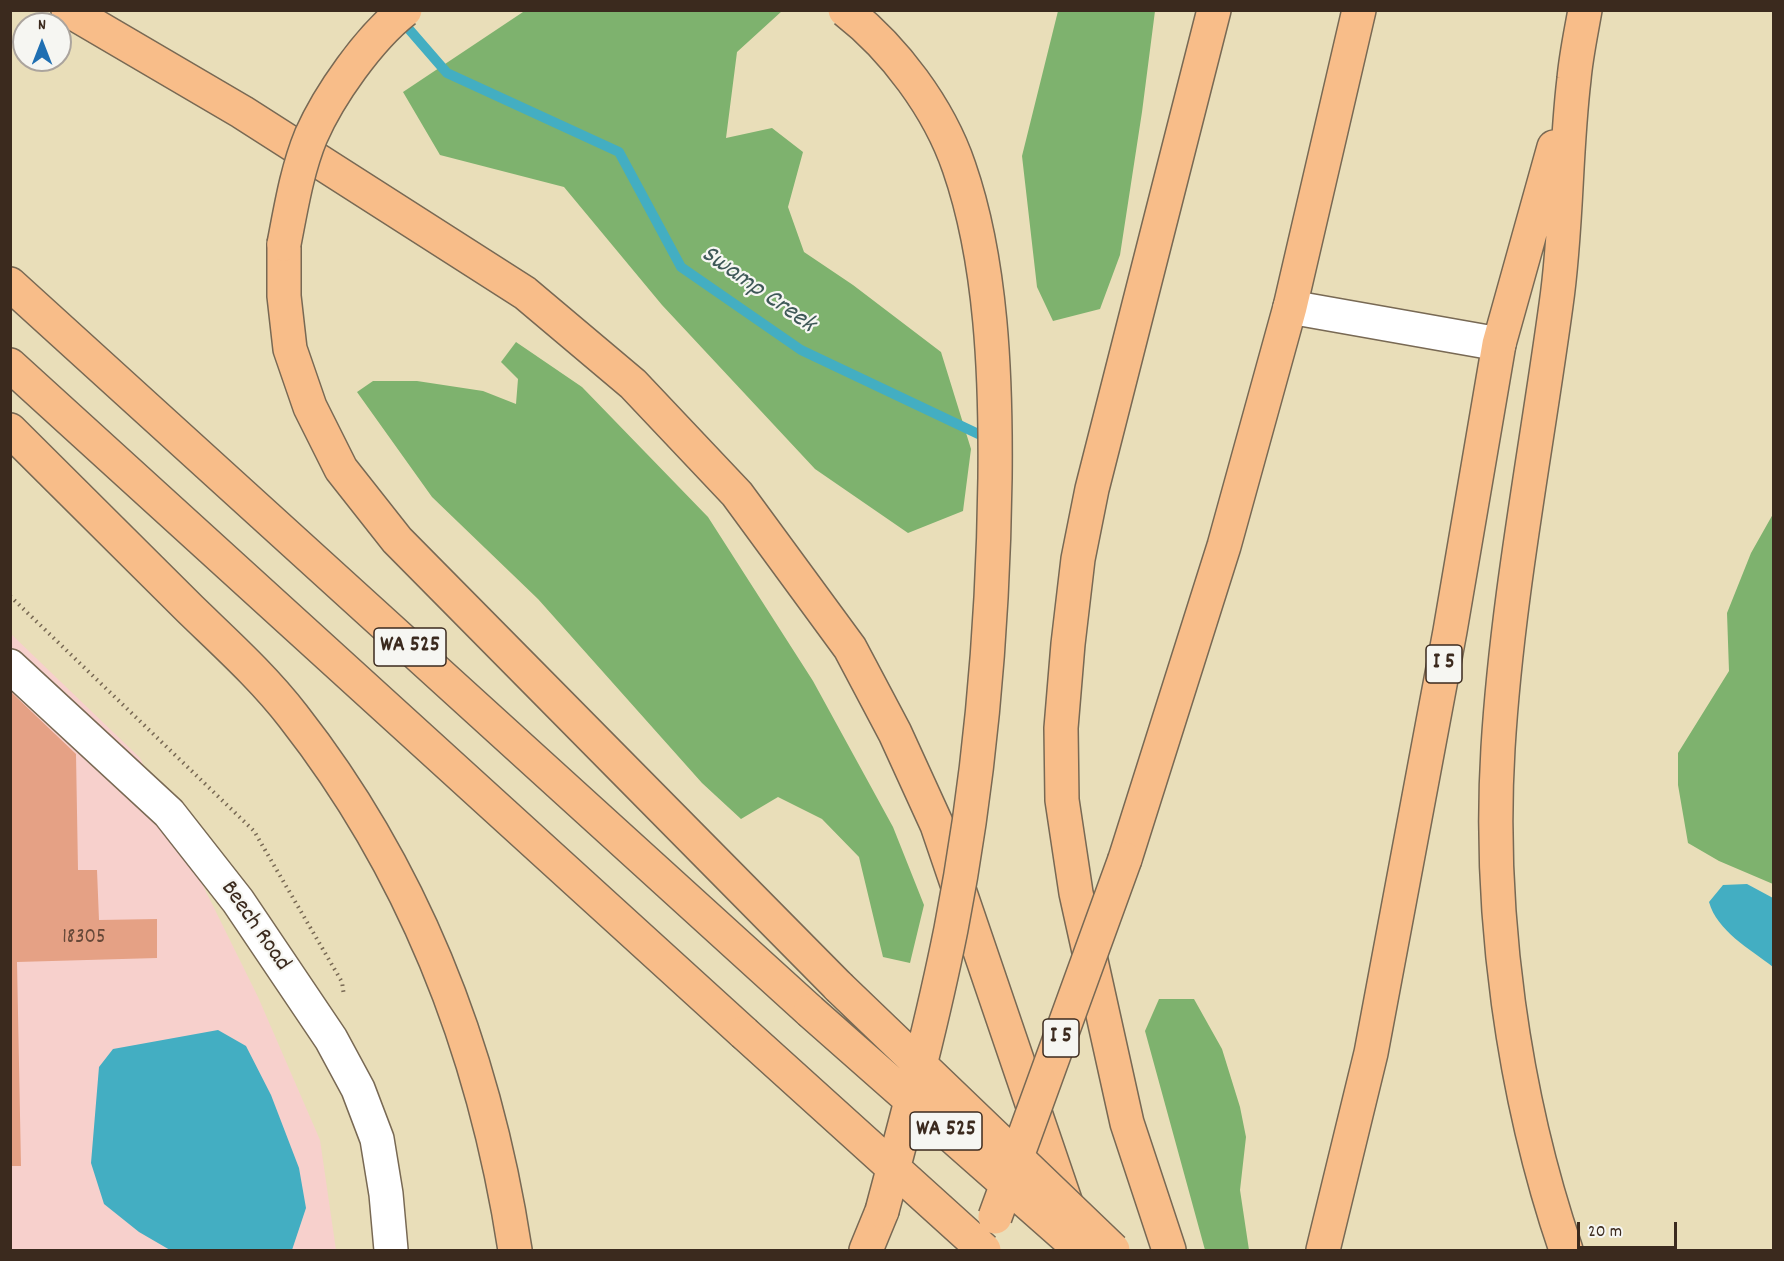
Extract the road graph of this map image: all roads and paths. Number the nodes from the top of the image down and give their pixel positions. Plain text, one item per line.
1 (68, 10) edge
2 (405, 10) edge
3 (845, 10) edge
4 (1214, 10) edge
5 (1359, 10) edge
6 (1585, 10) edge
7 (1574, 79) junction
8 (10, 284) edge
9 (1290, 307) junction
10 (1499, 344) junction
11 (10, 365) edge
12 (10, 430) edge
13 (10, 666) edge
14 (391, 1251) edge
15 (515, 1251) edge
16 (866, 1251) edge
17 (982, 1251) edge
18 (1081, 1251) edge
19 (1113, 1251) edge
20 (1169, 1251) edge
21 (1323, 1251) edge
22 (1566, 1251) edge

1 - 18 highway
2 - 19 highway, bridge
3 - 16 highway, bridge
4 - 20 highway
5 - 9 highway, I 5
6 - 7 highway, I 5
7 - 10 highway, I 5
7 - 22 highway
8 - 18 highway, WA 525, bridge
9 - 10 street
9 - 17 highway, I 5, bridge
10 - 21 highway, I 5
11 - 17 highway, WA 525, bridge
12 - 15 highway
13 - 14 street, Beech Road

